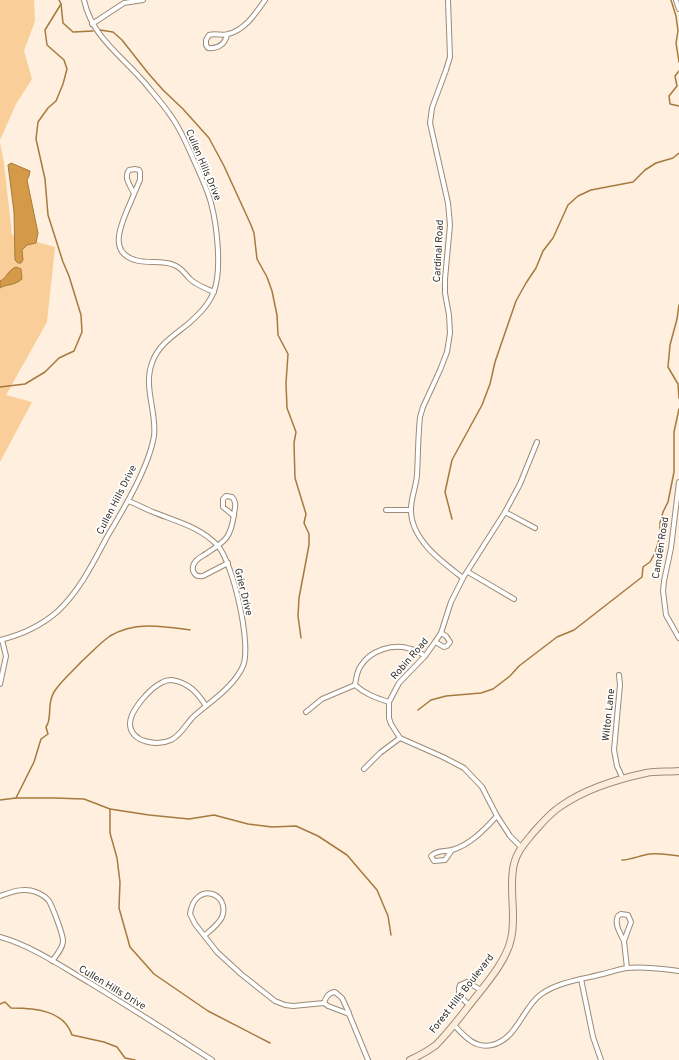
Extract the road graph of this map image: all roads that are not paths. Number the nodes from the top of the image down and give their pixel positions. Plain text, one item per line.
1 (84, 0) edge
2 (143, 0) edge
3 (265, 0) edge
4 (448, 0) edge
5 (676, 0) edge
6 (679, 9) edge
7 (92, 24) junction
8 (227, 35) junction
9 (134, 194) junction
10 (214, 292) junction
11 (537, 442) dead end
12 (679, 482) edge
13 (128, 500) junction
14 (386, 510) dead end
15 (411, 510) junction
16 (505, 512) junction
17 (234, 516) junction
18 (535, 528) dead end
19 (218, 546) junction
20 (228, 563) junction
21 (468, 572) junction
22 (463, 578) junction
23 (514, 599) dead end
24 (440, 633) junction
25 (679, 638) edge
26 (1, 640) edge
27 (435, 642) junction
28 (425, 656) junction
29 (619, 675) dead end
30 (0, 684) edge
31 (355, 685) junction
32 (389, 702) junction
33 (206, 706) junction
34 (306, 712) dead end
35 (400, 738) junction
36 (364, 769) dead end
37 (679, 771) edge
38 (623, 779) junction
39 (498, 816) junction
40 (521, 847) junction
41 (452, 850) junction
42 (0, 896) edge
43 (205, 935) junction
44 (0, 937) edge
45 (624, 941) junction
46 (52, 961) junction
47 (627, 968) junction
48 (679, 971) edge
49 (581, 979) junction
50 (481, 990) junction
51 (324, 1003) junction
52 (469, 1005) junction
53 (349, 1014) junction
54 (454, 1025) junction
55 (212, 1060) edge
56 (368, 1060) edge
57 (410, 1060) edge
58 (601, 1060) edge

1 - 7 street, Cullen Hills Drive
2 - 7 street
3 - 8 street
4 - 15 street, Cardinal Road
5 - 6 street
7 - 10 street, Cullen Hills Drive
8 - 8 street
9 - 9 street
9 - 10 street
10 - 13 street, Cullen Hills Drive
11 - 16 street, Robin Road
12 - 25 street, Camden Road
13 - 19 street, Grier Drive
13 - 26 street, Cullen Hills Drive
14 - 15 street
15 - 22 street, Cardinal Road
16 - 18 street
16 - 21 street, Robin Road
17 - 17 street
17 - 19 street
19 - 20 street, Grier Drive
19 - 20 street
20 - 33 street, Grier Drive
21 - 22 street, Robin Road
21 - 23 street
22 - 24 street, Robin Road
24 - 27 street, Robin Road
24 - 27 street
26 - 30 street
27 - 28 street, Robin Road
28 - 31 street
28 - 32 street, Robin Road
29 - 38 street, Wilton Lane
31 - 32 street
31 - 34 street
32 - 35 street
33 - 33 street, Grier Drive
35 - 36 street
35 - 39 street
37 - 38 main road, Forest Hills Boulevard
38 - 40 main road, Forest Hills Boulevard
39 - 40 street
39 - 41 street
40 - 50 main road, Forest Hills Boulevard
41 - 41 street
42 - 46 street
43 - 43 street
43 - 51 street
44 - 46 street, Cullen Hills Drive
45 - 45 street
45 - 47 street
46 - 55 street, Cullen Hills Drive
47 - 48 street
47 - 49 street
49 - 54 street
49 - 58 street
50 - 52 main road, Forest Hills Boulevard
50 - 52 street
51 - 53 street
51 - 53 street
52 - 54 main road, Forest Hills Boulevard
53 - 56 street
54 - 57 main road, Forest Hills Boulevard

